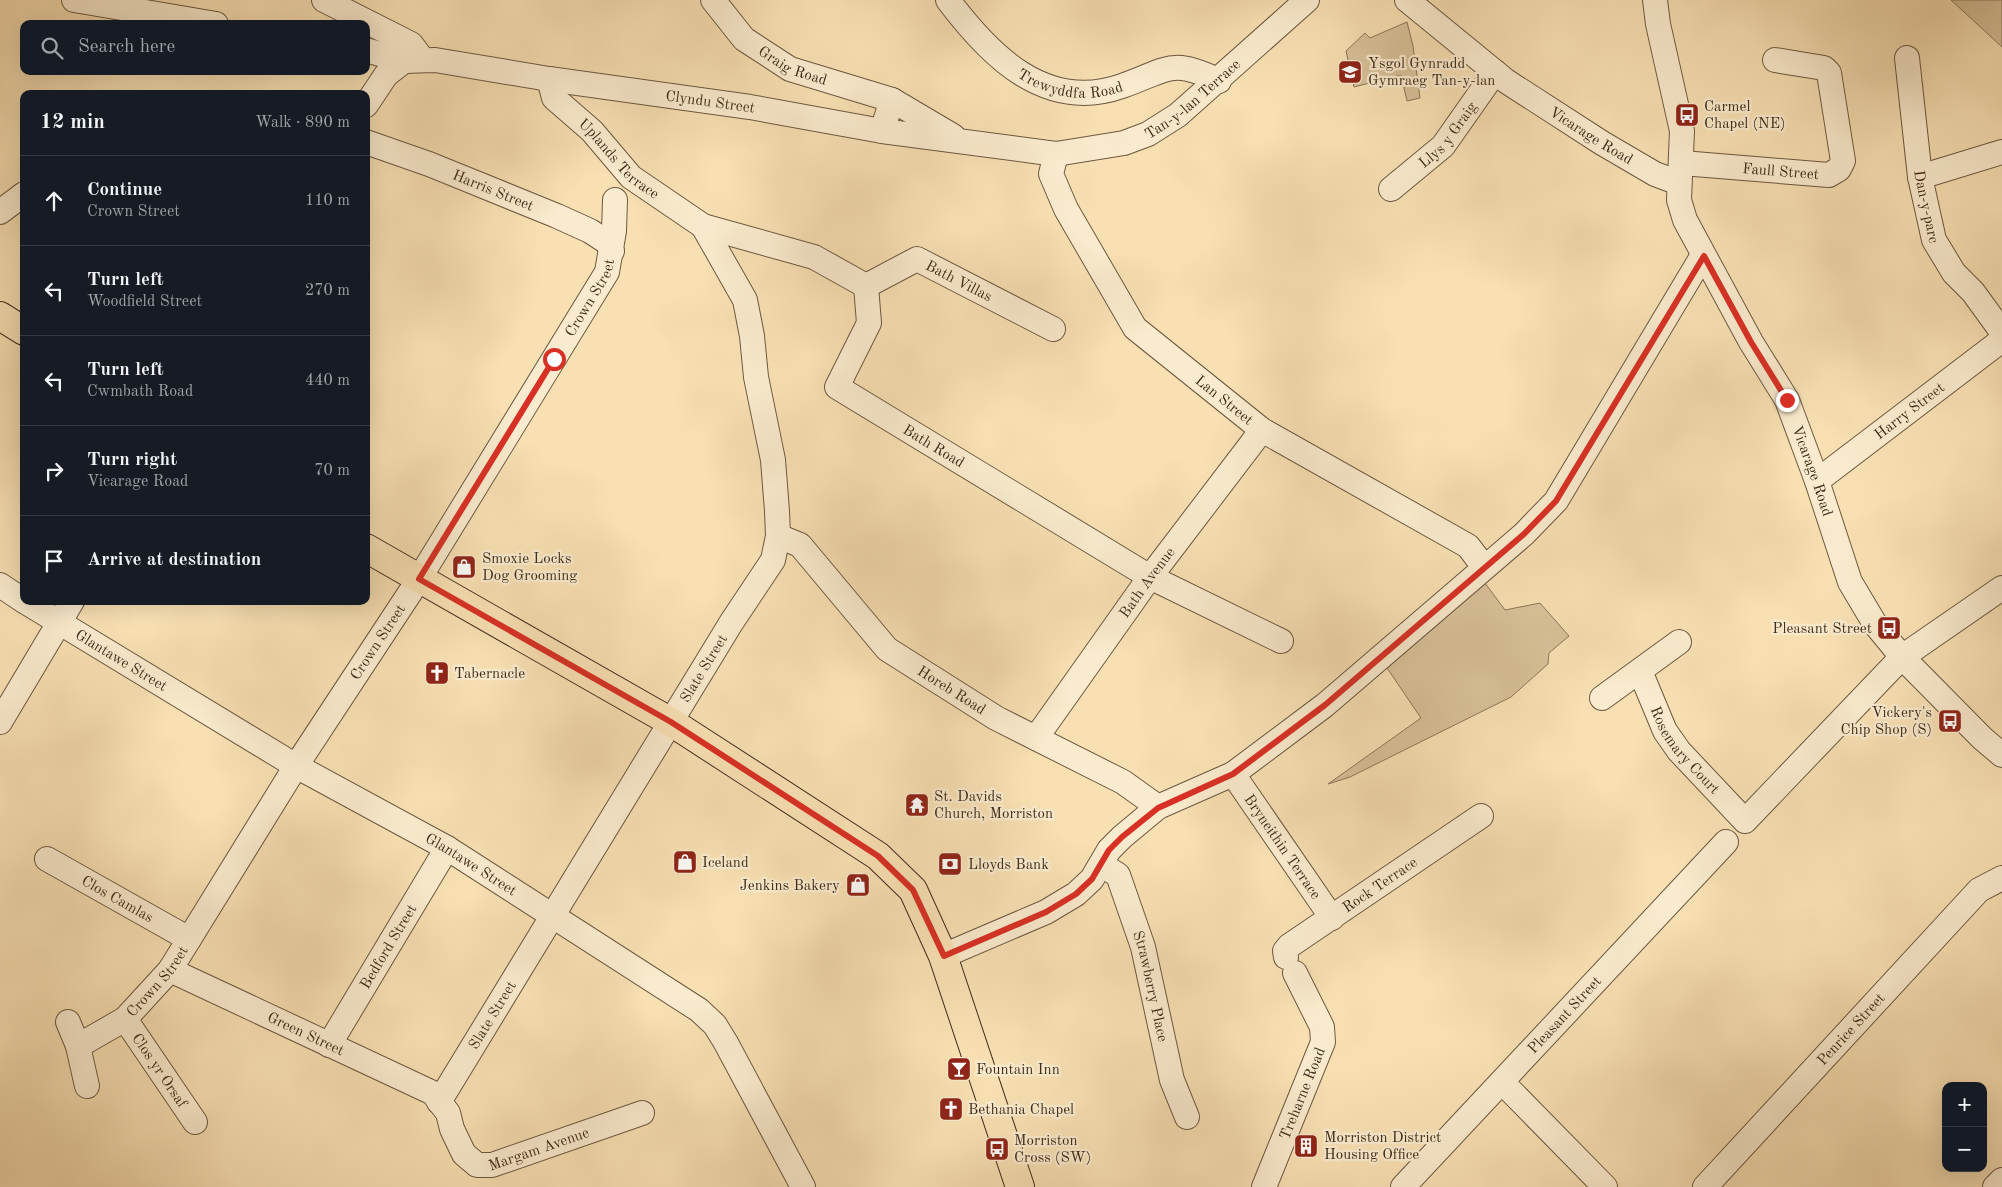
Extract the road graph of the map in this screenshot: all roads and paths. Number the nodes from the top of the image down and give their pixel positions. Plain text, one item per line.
1 (74, 0) edge
2 (324, 0) edge
3 (713, 0) edge
4 (948, 0) edge
5 (1307, 0) edge
6 (1407, 0) edge
7 (1655, 0) edge
8 (192, 20) edge
9 (364, 20) edge
10 (370, 23) edge
11 (370, 51) edge
12 (1907, 58) dead end
13 (1775, 60) dead end
14 (414, 61) junction
15 (1495, 72) junction
16 (549, 79) junction
17 (1219, 80) junction
18 (370, 99) edge
19 (892, 100) junction
20 (882, 131) junction
21 (963, 141) junction
22 (370, 143) edge
23 (2002, 152) edge
24 (1056, 154) junction
25 (1680, 173) junction
26 (1920, 177) junction
27 (1391, 190) dead end
28 (20, 197) edge
29 (615, 200) dead end
30 (0, 212) edge
31 (703, 226) junction
32 (612, 251) junction
33 (1704, 256) junction
34 (866, 286) junction
35 (0, 316) edge
36 (20, 328) edge
37 (1053, 329) dead end
38 (2002, 332) edge
39 (2002, 340) edge
40 (1262, 430) junction
41 (1817, 481) junction
42 (778, 536) junction
43 (370, 550) edge
44 (1484, 567) junction
45 (1150, 577) junction
46 (419, 579) junction
47 (0, 585) edge
48 (2002, 588) edge
49 (20, 598) edge
50 (30, 605) edge
51 (70, 605) edge
52 (59, 624) junction
53 (1281, 641) dead end
54 (1679, 642) dead end
55 (1902, 657) junction
56 (1640, 670) junction
57 (1602, 698) dead end
58 (0, 722) edge
59 (671, 722) junction
60 (1036, 738) junction
61 (2002, 755) edge
62 (296, 766) junction
63 (1233, 774) junction
64 (1158, 808) junction
65 (1481, 816) dead end
66 (1726, 842) dead end
67 (447, 848) junction
68 (47, 859) dead end
69 (1102, 865) junction
70 (2002, 878) edge
71 (553, 914) junction
72 (1332, 918) junction
73 (189, 939) junction
74 (944, 956) junction
75 (1290, 965) joint
76 (170, 970) junction
77 (125, 1019) junction
78 (68, 1022) dead end
79 (329, 1045) junction
80 (78, 1046) junction
81 (1503, 1083) junction
82 (88, 1086) dead end
83 (439, 1102) junction
84 (642, 1113) dead end
85 (1187, 1117) dead end
86 (195, 1122) dead end
87 (2002, 1180) edge
88 (803, 1187) edge
89 (1020, 1187) edge
90 (1264, 1187) edge
91 (1403, 1187) edge
92 (1605, 1187) edge
93 (1705, 1187) edge
94 (1996, 1187) edge

1 - 8 street
2 - 9 street
3 - 19 street, Graig Road
4 - 17 street, Trewyddfa Road
5 - 17 street, Tan-y-lan Terrace
6 - 15 street, Vicarage Road
7 - 25 street
10 - 14 street
11 - 14 street, Clyndu Street
12 - 26 street, Dan-y-parc
13 - 25 street, Faull Street
14 - 16 street, Clyndu Street
14 - 18 street
15 - 25 street, Vicarage Road
15 - 27 street, Llys y Graig
16 - 20 street, Clyndu Street
16 - 31 street, Uplands Terrace
17 - 24 street, Tan-y-lan Terrace
19 - 20 street
19 - 21 street, Graig Road
20 - 21 street, Clyndu Street
21 - 24 street, Clyndu Street
22 - 32 street, Harris Street
23 - 26 street
24 - 40 street, Lan Street
25 - 33 street, Vicarage Road
26 - 38 street, Dan-y-parc
28 - 30 street
29 - 32 street, Crown Street
31 - 34 street
31 - 42 street, Slate Street
32 - 46 street, Crown Street
33 - 41 street, Vicarage Road
33 - 44 street
34 - 37 street, Bath Villas
34 - 45 street, Bath Road
35 - 36 main road
39 - 41 street, Harry Street
40 - 44 street, Lan Street
40 - 45 street, Bath Avenue
41 - 55 street, Vicarage Road
42 - 59 street, Slate Street
42 - 60 street, Horeb Road
43 - 46 main road
44 - 63 street
45 - 53 street, Bath Road
45 - 60 street, Bath Avenue
46 - 59 main road
46 - 62 street, Crown Street
47 - 49 street, Glantawe Street
48 - 55 street
50 - 52 street, Glantawe Street
51 - 52 street
52 - 58 street
52 - 62 street, Glantawe Street
54 - 56 street
55 - 56 street, Rosemary Court
55 - 61 street, Vicarage Road
56 - 57 street
59 - 71 street, Slate Street
59 - 74 main road
60 - 64 street, Horeb Road
62 - 67 street, Glantawe Street
62 - 73 street, Crown Street
63 - 64 street
63 - 72 street, Bryneithin Terrace
64 - 69 street
65 - 72 street, Rock Terrace
66 - 81 street, Pleasant Street
67 - 71 street, Glantawe Street
67 - 79 street, Bedford Street
68 - 73 street, Clos Camlas
69 - 74 street
69 - 85 street, Strawberry Place
70 - 93 street, Penrice Street
71 - 83 street, Slate Street
71 - 88 street, Glantawe Street
72 - 75 street, Rock Terrace
73 - 76 street, Crown Street
74 - 89 main road
75 - 90 street, Treharne Road
76 - 77 street, Crown Street
76 - 79 street, Green Street
77 - 80 street, Crown Street
77 - 86 street, Clos yr Orsaf
78 - 80 street
79 - 83 street, Green Street
80 - 82 street
81 - 91 street, Pleasant Street
81 - 92 street
83 - 84 street, Margam Avenue
87 - 94 street

